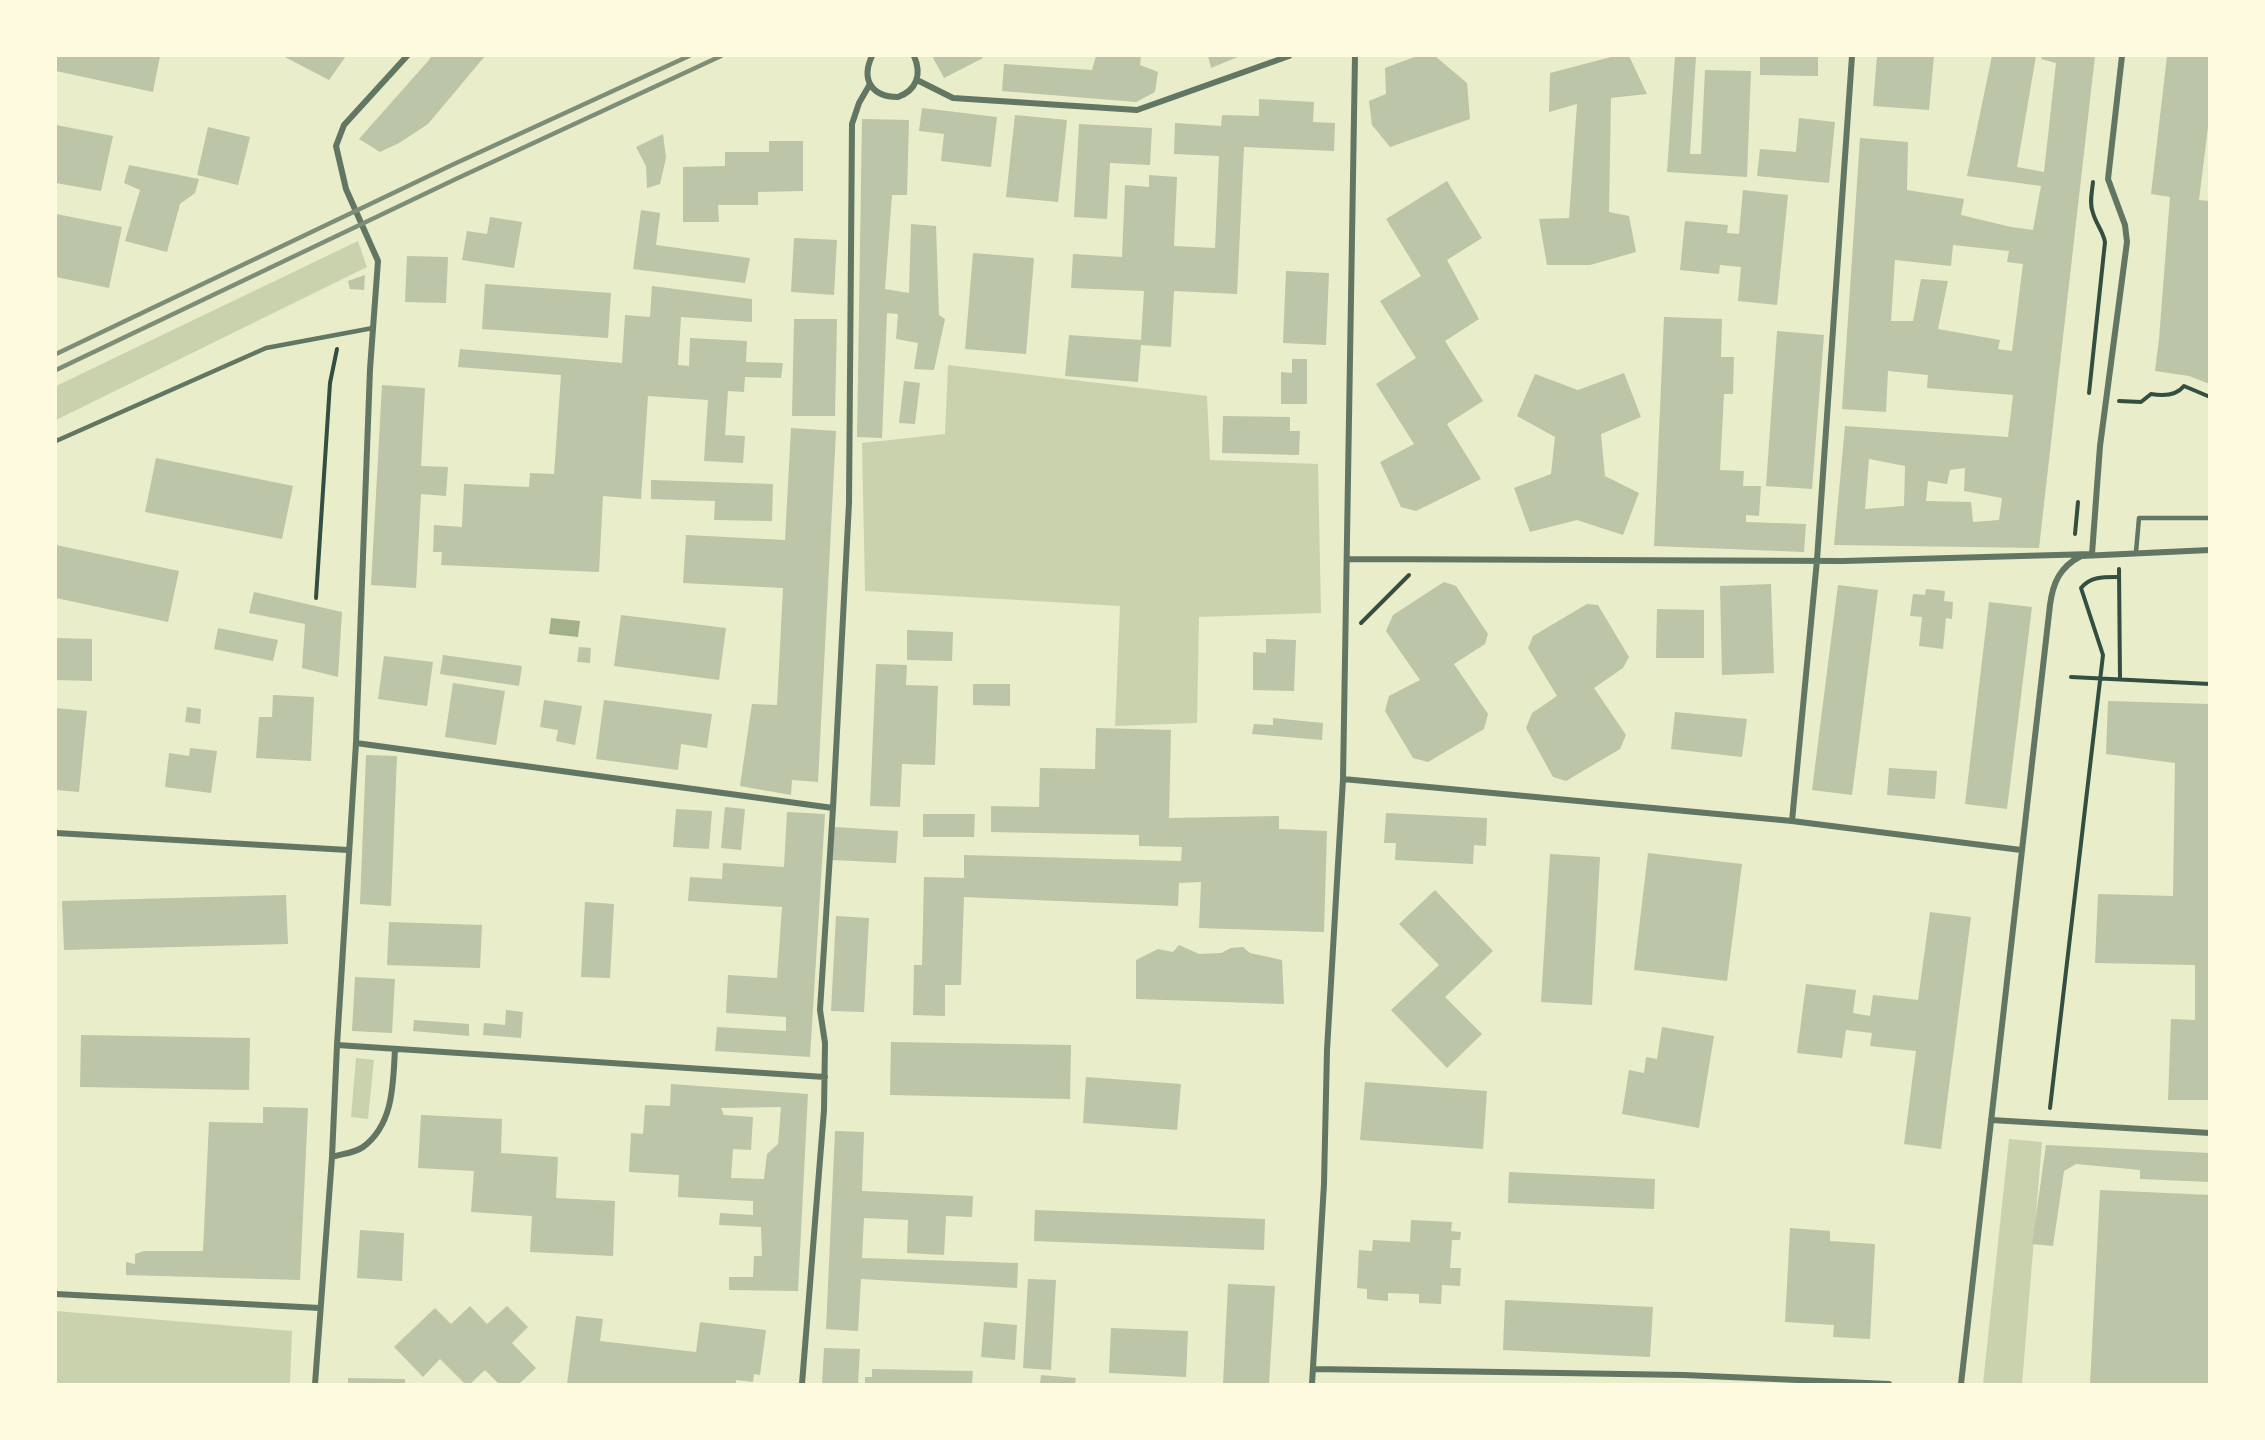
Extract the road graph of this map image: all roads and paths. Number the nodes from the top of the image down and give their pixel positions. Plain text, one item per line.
1 (407, 56) edge
2 (872, 56) edge
3 (914, 56) edge
4 (1289, 56) edge
5 (1355, 56) edge
6 (1852, 56) edge
7 (2122, 56) edge
8 (917, 80) junction
9 (870, 84) junction
10 (2093, 180) dead end
11 (373, 328) junction
12 (341, 334) junction
13 (2089, 394) dead end
14 (2210, 397) edge
15 (2141, 402) dead end
16 (56, 441) edge
17 (2079, 499) dead end
18 (2210, 518) edge
19 (2075, 534) dead end
20 (2210, 550) edge
21 (2136, 552) junction
22 (2120, 553) junction
23 (2092, 554) junction
24 (1348, 559) junction
25 (1424, 560) junction
26 (1817, 560) junction
27 (2119, 577) junction
28 (316, 598) dead end
29 (1346, 638) junction
30 (2071, 677) dead end
31 (2101, 678) junction
32 (2120, 679) junction
33 (2210, 684) edge
34 (357, 742) junction
35 (1343, 779) junction
36 (834, 808) junction
37 (1792, 821) junction
38 (56, 833) edge
39 (348, 850) junction
40 (2021, 850) junction
41 (337, 1045) junction
42 (395, 1049) junction
43 (825, 1077) junction
44 (1991, 1120) junction
45 (2047, 1123) junction
46 (2210, 1133) edge
47 (332, 1157) junction
48 (56, 1294) edge
49 (320, 1308) junction
50 (1314, 1369) junction
51 (315, 1384) edge
52 (802, 1384) edge
53 (1312, 1384) edge
54 (1889, 1384) edge
55 (1962, 1384) edge

1 - 11 street
2 - 9 street
3 - 8 street
4 - 8 street
5 - 24 street
6 - 26 street
7 - 23 street
8 - 9 street
9 - 36 street
10 - 13 path
11 - 12 lane
11 - 34 street
12 - 16 lane
12 - 28 path
14 - 15 path
17 - 19 path
18 - 21 lane
20 - 21 street
21 - 22 street
22 - 23 street
22 - 27 path
23 - 26 street
23 - 40 street
24 - 25 street
24 - 29 street
25 - 26 street
25 - 29 path
26 - 37 street
27 - 31 path
27 - 32 path
29 - 35 street
30 - 31 path
31 - 32 path
31 - 45 path
32 - 33 path
34 - 36 street
34 - 39 street
35 - 37 street
35 - 50 street
36 - 43 street
37 - 40 street
38 - 39 street
39 - 41 street
40 - 44 street
41 - 42 street
41 - 47 street
42 - 43 street
42 - 47 street
43 - 52 street
44 - 45 street
44 - 55 street
45 - 46 street
47 - 49 street
48 - 49 street
49 - 51 street
50 - 53 street
50 - 54 street

